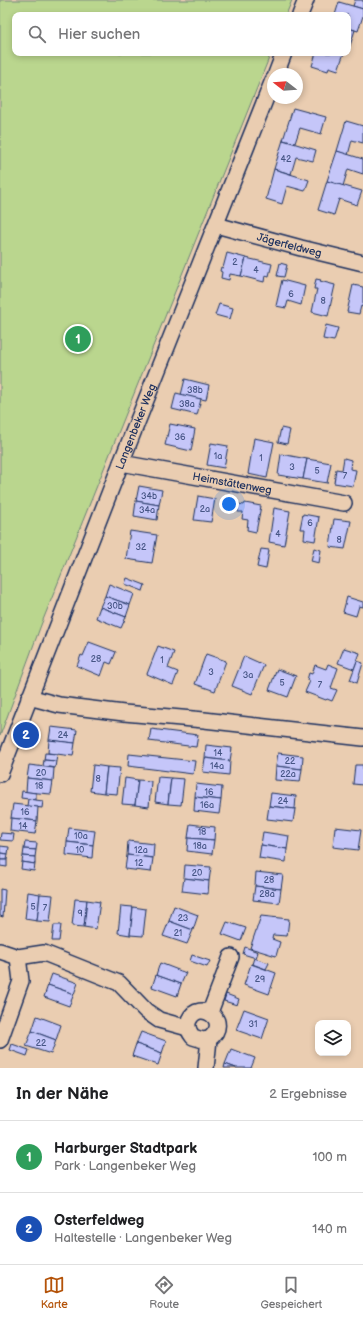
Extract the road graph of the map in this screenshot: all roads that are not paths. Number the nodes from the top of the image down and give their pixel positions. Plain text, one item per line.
1 (306, 0) edge
2 (301, 12) edge
3 (283, 56) edge
4 (278, 68) edge
5 (267, 95) edge
6 (216, 225) junction
7 (363, 262) edge
8 (121, 464) junction
9 (344, 503) dead end
10 (29, 698) junction
11 (363, 738) edge
12 (0, 774) edge
13 (0, 951) edge
14 (18, 957) junction
15 (231, 957) dead end
16 (210, 1012) junction
17 (188, 1028) junction
18 (209, 1039) junction
19 (0, 1040) edge
20 (206, 1068) edge

1 - 2 street
3 - 4 street
5 - 6 street, Langenbeker Weg
6 - 7 street, Jägerfeldweg
6 - 8 street, Langenbeker Weg
8 - 9 street, Heimstättenweg
8 - 10 street, Langenbeker Weg
10 - 11 street
10 - 12 street, Langenbeker Weg
13 - 14 street
14 - 17 street
14 - 19 street
15 - 16 street
16 - 17 street
16 - 18 street
17 - 18 street
18 - 20 street

